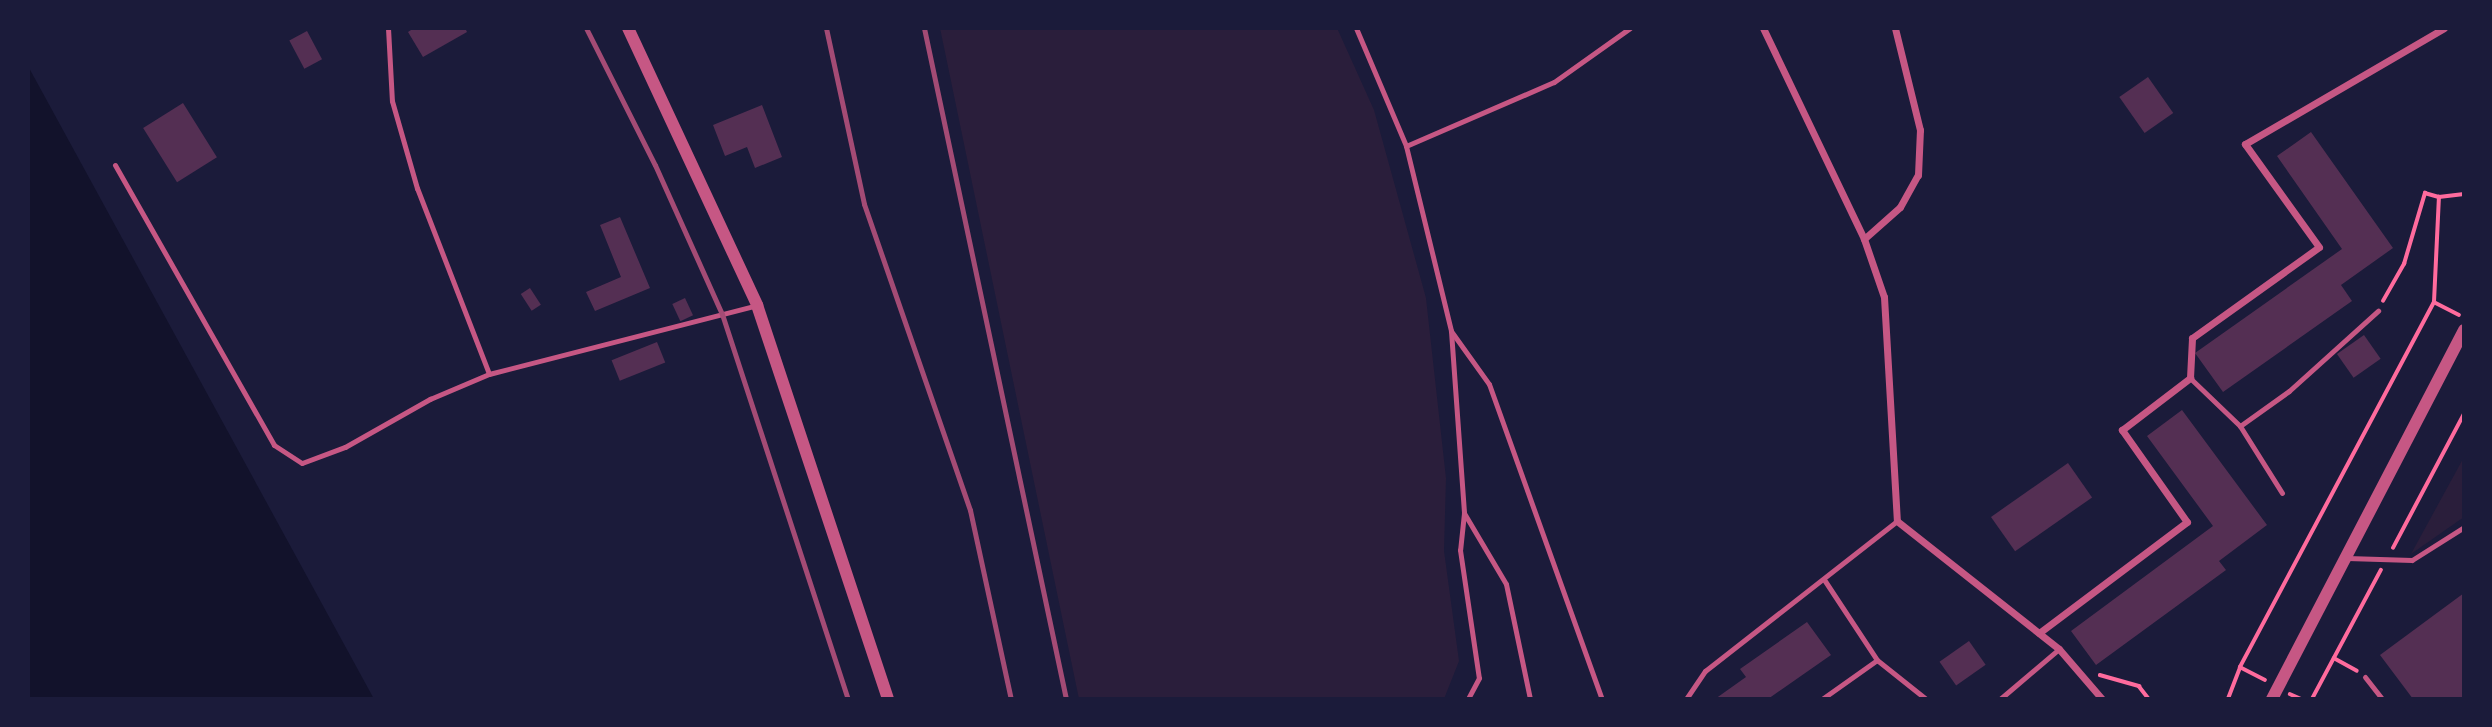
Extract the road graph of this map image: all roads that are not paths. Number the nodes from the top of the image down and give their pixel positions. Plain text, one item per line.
1 (388, 28) edge
2 (628, 28) edge
3 (1356, 28) edge
4 (1630, 28) edge
5 (1763, 28) edge
6 (1895, 28) edge
7 (2444, 28) edge
8 (1406, 146) junction
9 (115, 165) dead end
10 (1864, 239) junction
11 (757, 305) junction
12 (2378, 311) road end
13 (2464, 330) edge
14 (1451, 331) junction
15 (489, 374) junction
16 (2190, 378) junction
17 (2240, 426) junction
18 (2282, 492) dead end
19 (1464, 513) junction
20 (1897, 521) junction
21 (2464, 527) edge
22 (2345, 558) junction
23 (1825, 581) junction
24 (2039, 633) junction
25 (2059, 649) junction
26 (1877, 660) junction
27 (2365, 677) road end
28 (2275, 693) edge
29 (888, 699) edge
30 (1468, 699) edge
31 (1530, 699) edge
32 (1602, 699) edge
33 (1686, 699) edge
34 (1822, 699) edge
35 (1926, 699) edge
36 (2000, 699) edge
37 (2102, 699) edge
38 (2382, 699) edge

1 - 15 lane
2 - 11 street
3 - 8 lane
4 - 8 lane
5 - 10 street
6 - 10 street
7 - 16 street
8 - 14 lane
9 - 15 lane
10 - 20 street
11 - 15 lane
11 - 29 street
12 - 17 lane
13 - 22 street
14 - 19 lane
14 - 32 lane
16 - 17 lane
16 - 24 street
17 - 18 lane
19 - 30 lane
19 - 31 lane
20 - 23 lane
20 - 24 street
21 - 22 lane
22 - 28 street
23 - 26 lane
23 - 33 lane
24 - 25 street
25 - 36 lane
25 - 37 street
26 - 34 lane
26 - 35 lane
27 - 38 lane

